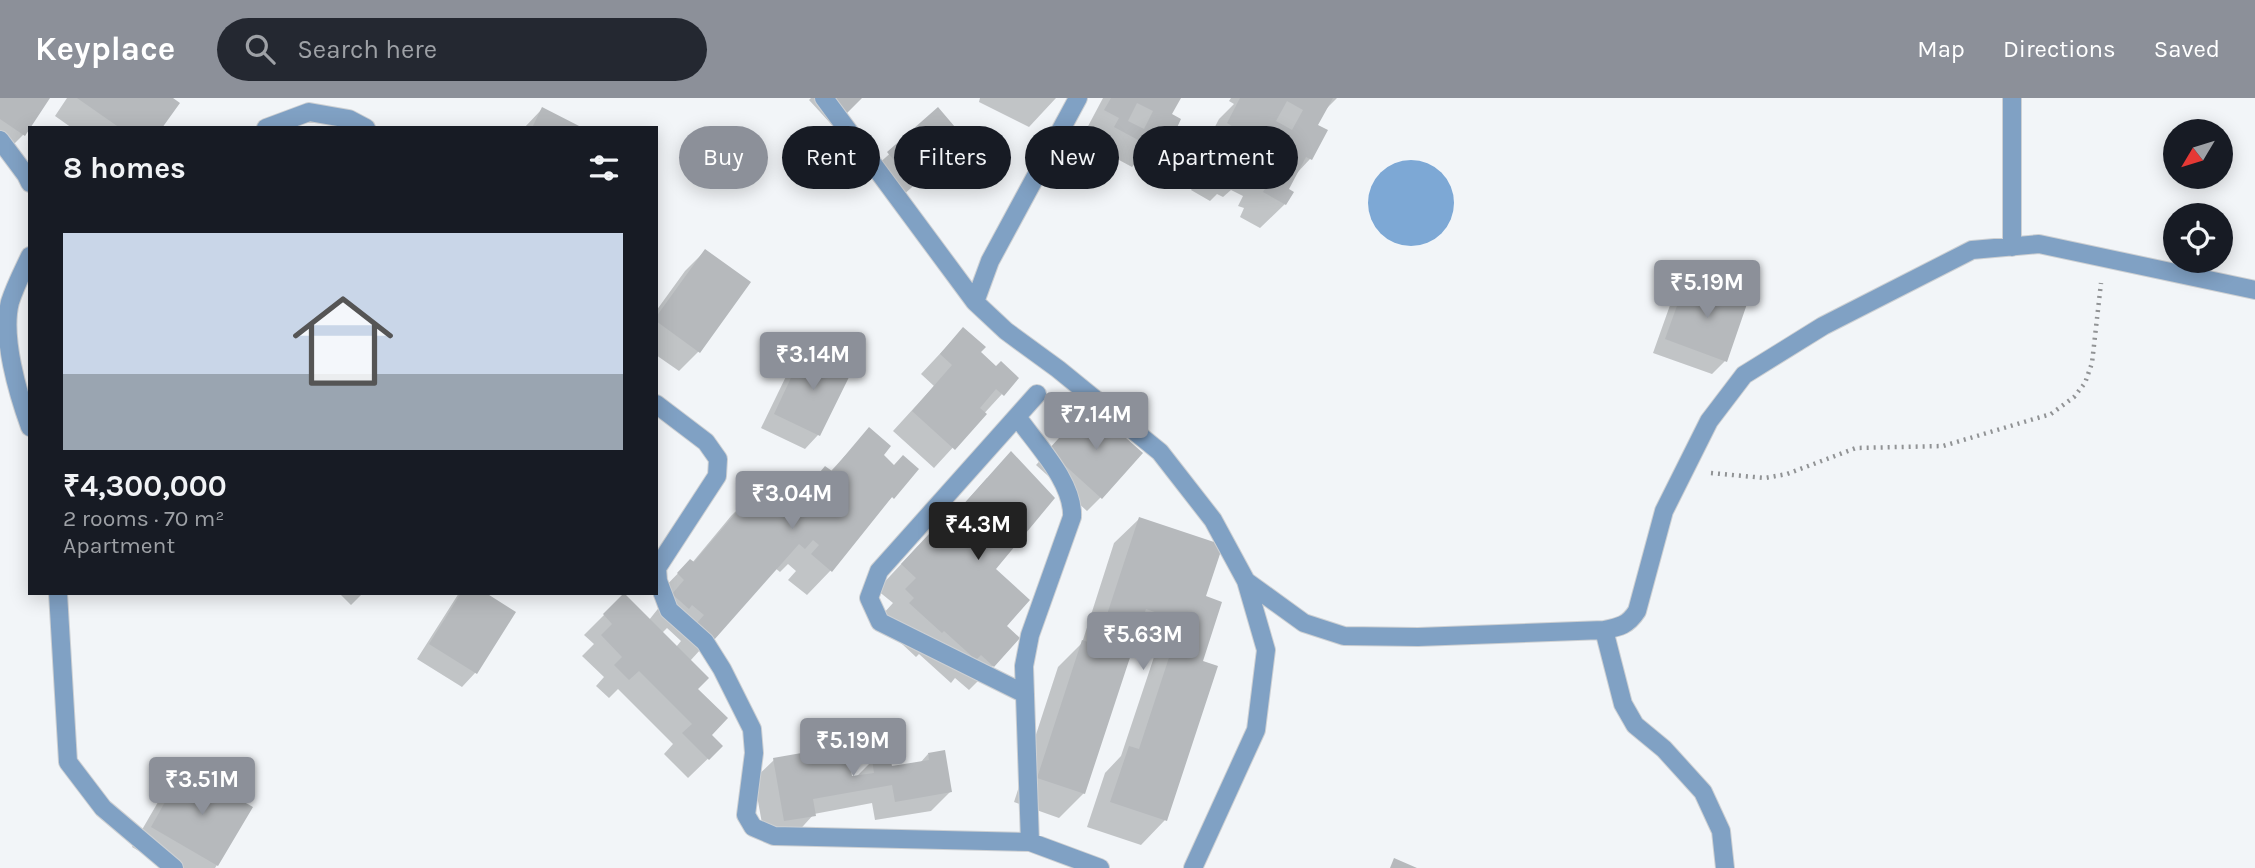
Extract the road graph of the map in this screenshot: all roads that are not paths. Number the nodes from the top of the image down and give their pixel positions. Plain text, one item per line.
1 (824, 98) edge
2 (1078, 98) edge
3 (2012, 98) edge
4 (271, 126) edge
5 (363, 126) edge
6 (0, 140) edge
7 (28, 178) edge
8 (2012, 247) junction
9 (28, 261) edge
10 (2255, 290) edge
11 (975, 302) junction
12 (1058, 369) junction
13 (658, 406) edge
14 (1018, 418) junction
15 (28, 422) edge
16 (658, 566) edge
17 (1246, 580) junction
18 (658, 581) edge
19 (58, 595) edge
20 (1604, 630) junction
21 (1025, 694) junction
22 (1030, 842) junction
23 (174, 868) edge
24 (1100, 868) edge
25 (1193, 868) edge
26 (1725, 868) edge

1 - 11 street
2 - 11 street
3 - 8 street
4 - 5 street
6 - 7 street
8 - 10 street
8 - 20 street
9 - 15 street
11 - 12 street
12 - 14 street
12 - 17 street
13 - 16 street
14 - 21 street
14 - 21 street
17 - 20 street
17 - 25 street
18 - 22 street
19 - 23 street
20 - 26 street
21 - 22 street
22 - 24 street

